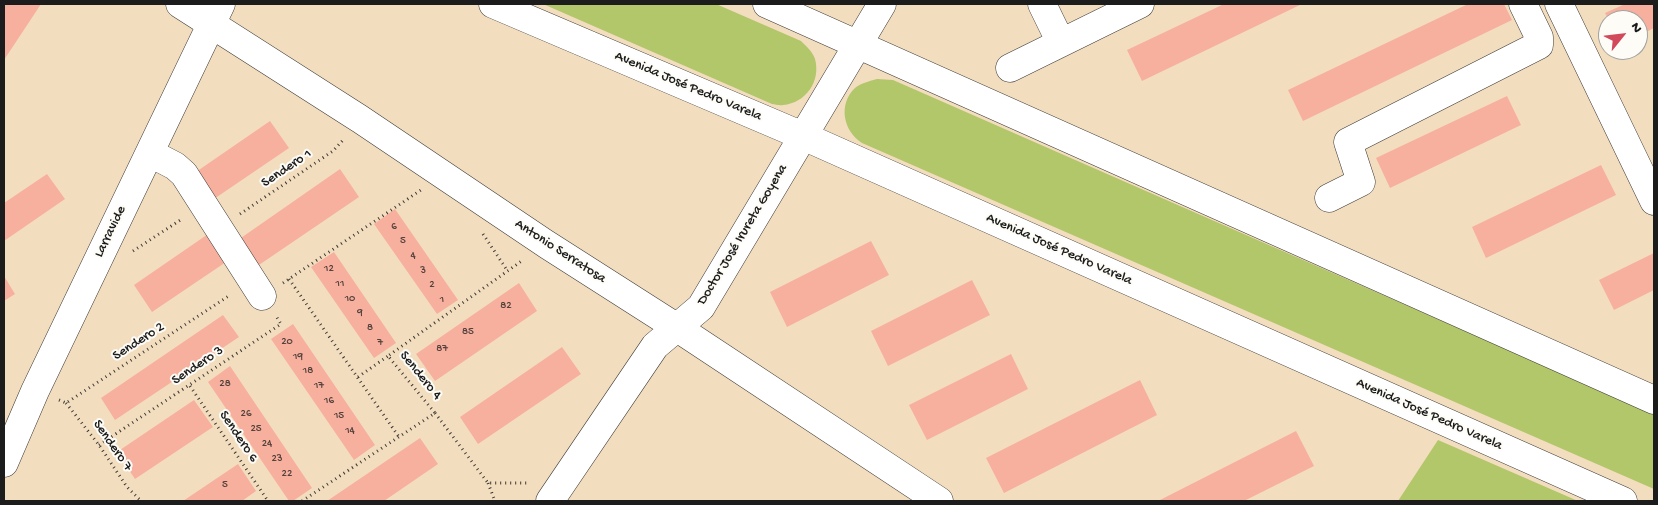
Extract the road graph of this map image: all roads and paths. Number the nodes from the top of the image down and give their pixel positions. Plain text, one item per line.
1 (180, 4) edge
2 (493, 4) edge
3 (766, 4) edge
4 (882, 4) edge
5 (1042, 4) edge
6 (1140, 4) edge
7 (1523, 4) edge
8 (1560, 4) edge
9 (217, 15) edge
10 (1061, 43) junction
11 (858, 44) junction
12 (1010, 68) dead end
13 (360, 119) junction
14 (803, 136) junction
15 (150, 153) junction
16 (443, 175) junction
17 (1329, 198) dead end
18 (1654, 202) edge
19 (205, 205) junction
20 (219, 228) junction
21 (546, 244) junction
22 (130, 252) dead end
23 (289, 279) junction
24 (257, 288) junction
25 (676, 327) junction
26 (388, 356) junction
27 (358, 377) junction
28 (190, 386) junction
29 (35, 391) junction
30 (1654, 400) edge
31 (66, 403) junction
32 (435, 413) junction
33 (399, 437) junction
34 (99, 445) junction
35 (4, 463) edge
36 (488, 483) junction
37 (557, 492) edge
38 (307, 500) edge
39 (140, 501) edge
40 (268, 501) edge
41 (302, 501) edge
42 (495, 501) edge
43 (939, 501) edge
44 (1623, 501) edge

1 - 9 street, Antonio Serratosa
2 - 14 street, Avenida José Pedro Varela
3 - 11 street
4 - 11 street, Doctor José Irureta Goyena
5 - 10 street
6 - 10 street
7 - 17 street
8 - 18 street
9 - 13 street, Antonio Serratosa
9 - 15 street, Larravide
10 - 12 street
11 - 14 street, Doctor José Irureta Goyena
11 - 30 street
13 - 16 street, Antonio Serratosa
13 - 20 path, Sendero 1
14 - 25 street, Doctor José Irureta Goyena
14 - 44 street, Avenida José Pedro Varela
15 - 19 street
15 - 29 street, Larravide
16 - 21 street, Antonio Serratosa
16 - 23 path, Sendero 2
19 - 20 street
19 - 22 path
20 - 24 street
21 - 25 street, Antonio Serratosa
21 - 26 path, Sendero 4
23 - 24 path, Sendero 2
23 - 27 path
24 - 28 path, Sendero 3
24 - 31 path, Sendero 2
25 - 37 street, Doctor José Irureta Goyena
25 - 43 street, Antonio Serratosa
26 - 27 path
26 - 32 path, Sendero 4
27 - 33 path
28 - 34 path, Sendero 3
28 - 40 path, Sendero 6
29 - 31 path
29 - 35 street, Larravide
31 - 34 path, Sendero 7
32 - 33 path, Sendero 4
32 - 36 path
33 - 38 path, Sendero 4
34 - 39 path, Sendero 7
36 - 37 path
36 - 42 path
38 - 41 path, Sendero 4

